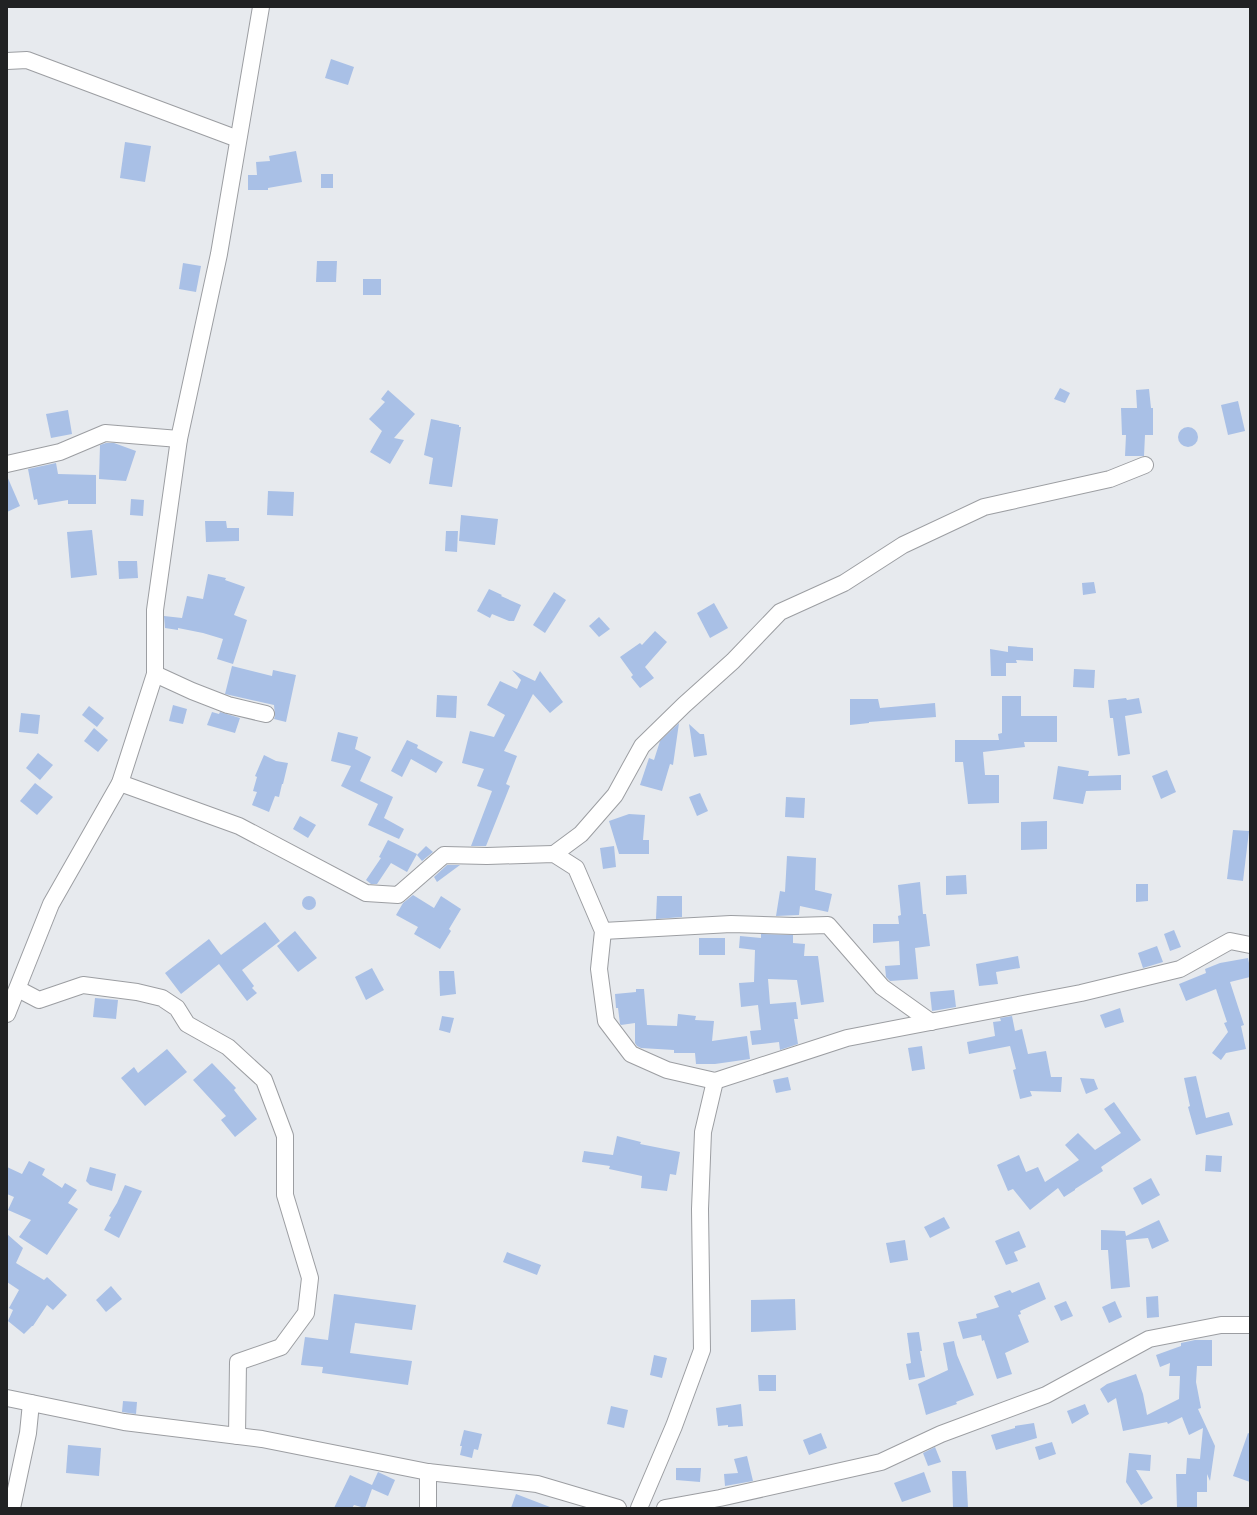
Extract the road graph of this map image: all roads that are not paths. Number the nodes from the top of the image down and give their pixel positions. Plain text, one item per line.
1 (261, 7) edge
2 (7, 61) edge
3 (238, 139) junction
4 (179, 439) junction
5 (7, 464) edge
6 (1145, 465) dead end
7 (155, 674) junction
8 (266, 714) dead end
9 (120, 783) junction
10 (554, 854) junction
11 (603, 931) junction
12 (1250, 945) edge
13 (18, 989) junction
14 (7, 1014) edge
15 (931, 1022) junction
16 (715, 1081) junction
17 (1250, 1325) edge
18 (7, 1398) edge
19 (31, 1403) junction
20 (237, 1436) junction
21 (428, 1472) junction
22 (12, 1508) edge
23 (428, 1508) edge
24 (618, 1508) edge
25 (639, 1508) edge
26 (665, 1508) edge

1 - 3 street
2 - 3 street
3 - 4 street
4 - 5 street
4 - 7 street
6 - 10 street
7 - 8 street
7 - 9 street
9 - 10 street
9 - 13 street
10 - 11 street
11 - 15 street
11 - 16 street
12 - 15 street
13 - 14 street
13 - 20 street
15 - 16 street
16 - 25 street
17 - 26 street
18 - 19 street
19 - 20 street
19 - 22 street
20 - 21 street
21 - 23 street
21 - 24 street

